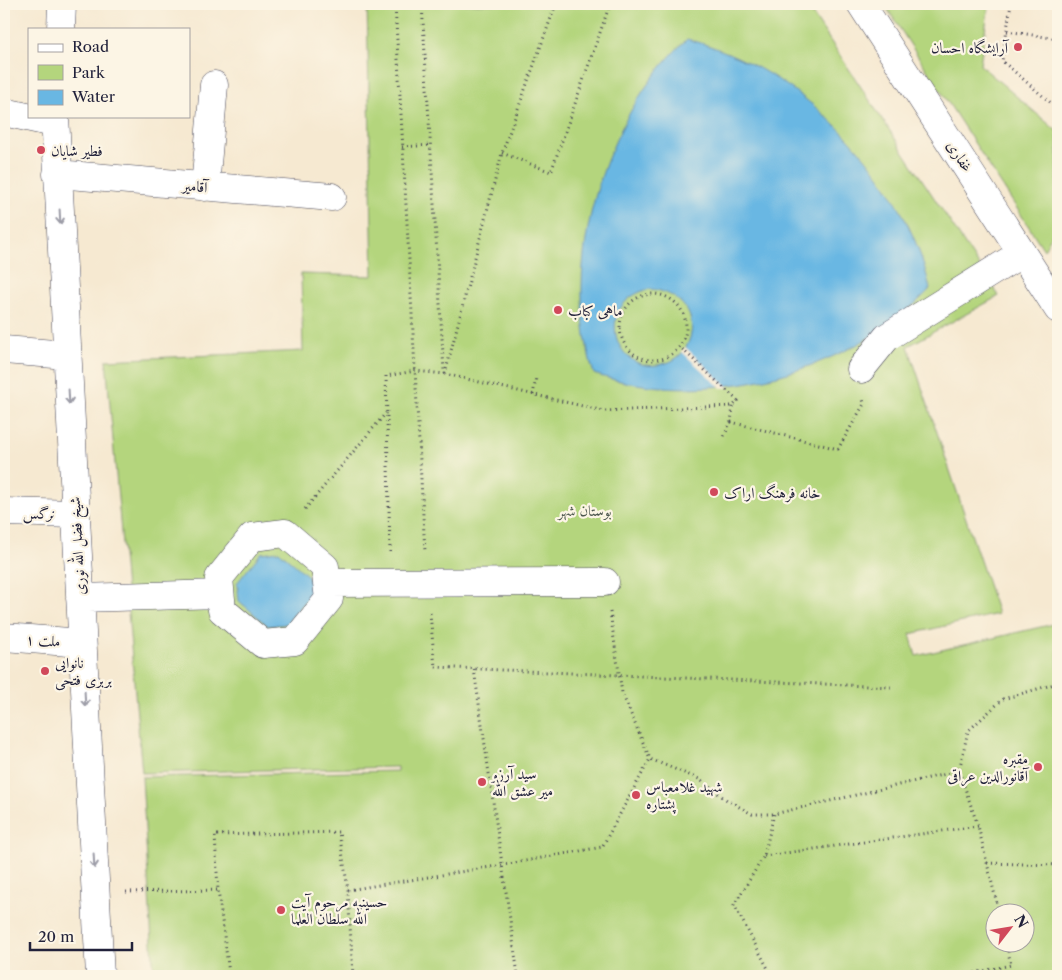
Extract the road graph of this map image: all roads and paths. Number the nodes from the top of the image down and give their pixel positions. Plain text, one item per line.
1 (62, 4) edge
2 (394, 4) edge
3 (422, 4) edge
4 (556, 4) edge
5 (610, 4) edge
6 (861, 4) edge
7 (1011, 4) edge
8 (61, 28) edge
9 (1007, 32) junction
10 (1058, 39) edge
11 (214, 85) dead end
12 (1058, 109) edge
13 (4, 112) edge
14 (28, 116) edge
15 (42, 118) edge
16 (55, 120) edge
17 (431, 144) junction
18 (402, 148) junction
19 (502, 153) junction
20 (57, 174) junction
21 (205, 186) junction
22 (332, 197) dead end
23 (1022, 253) junction
24 (1058, 309) edge
25 (681, 348) junction
26 (4, 350) edge
27 (67, 355) junction
28 (861, 369) joint
29 (415, 371) junction
30 (444, 374) junction
31 (536, 378) dead end
32 (533, 395) junction
33 (733, 406) junction
34 (387, 412) junction
35 (731, 422) junction
36 (724, 436) dead end
37 (4, 512) edge
38 (75, 514) junction
39 (285, 533) junction
40 (605, 582) joint
41 (327, 583) junction
42 (391, 583) junction
43 (427, 583) junction
44 (220, 594) junction
45 (80, 598) junction
46 (4, 637) edge
47 (82, 643) junction
48 (474, 669) junction
49 (619, 675) junction
50 (1058, 682) edge
51 (891, 687) dead end
52 (650, 759) junction
53 (959, 771) junction
54 (774, 814) junction
55 (978, 826) junction
56 (764, 856) junction
57 (987, 863) junction
58 (503, 865) junction
59 (1058, 865) edge
60 (218, 890) junction
61 (348, 890) junction
62 (95, 892) junction
63 (997, 902) edge
64 (1009, 952) edge
65 (100, 976) edge
66 (313, 976) edge
67 (353, 976) edge
68 (521, 976) edge
69 (772, 976) edge
70 (960, 976) edge

1 - 8 street
2 - 18 path
3 - 17 path
4 - 19 path
5 - 19 path
6 - 23 street, غفاری
7 - 9 path
9 - 10 path
9 - 12 path
11 - 21 street
13 - 14 street
15 - 16 street
16 - 20 street, شیخ فضل الله نوری
17 - 18 path
17 - 30 path
18 - 29 path
19 - 30 path
20 - 21 street, آقامیر
20 -> 27 street, شیخ فضل الله نوری
21 - 22 street, آقامیر
23 - 24 street, غفاری
23 - 28 street
25 - 25 path
25 - 33 path
26 - 27 street
27 -> 38 street, شیخ فضل الله نوری
28 - 35 path
29 - 30 path
29 - 34 path
29 - 43 path
30 - 32 path
31 - 32 path
32 - 33 path
33 - 35 path
34 - 39 path
34 - 42 path
35 - 36 path
37 - 38 street, نرگس
38 - 45 street, شیخ فضل الله نوری
39 - 41 street
39 - 44 street
40 - 43 street
40 - 49 path
41 - 42 street
41 - 44 street
42 - 43 street
43 - 48 path
44 - 45 street
45 - 47 street, شیخ فضل الله نوری
46 - 47 street, ملت ۱
47 -> 62 street, شیخ فضل الله نوری
48 - 49 path
48 - 58 path
49 - 51 path
49 - 52 path
50 - 53 path
52 - 54 path
52 - 58 path
53 - 54 path
53 - 55 path
54 - 56 path
55 - 56 path
55 - 57 path
56 - 69 path
57 - 59 path
57 - 63 path
58 - 61 path
58 - 68 path
60 - 61 path
60 - 62 path
60 - 66 path
61 - 67 path
62 - 65 street, شیخ فضل الله نوری
64 - 70 path

